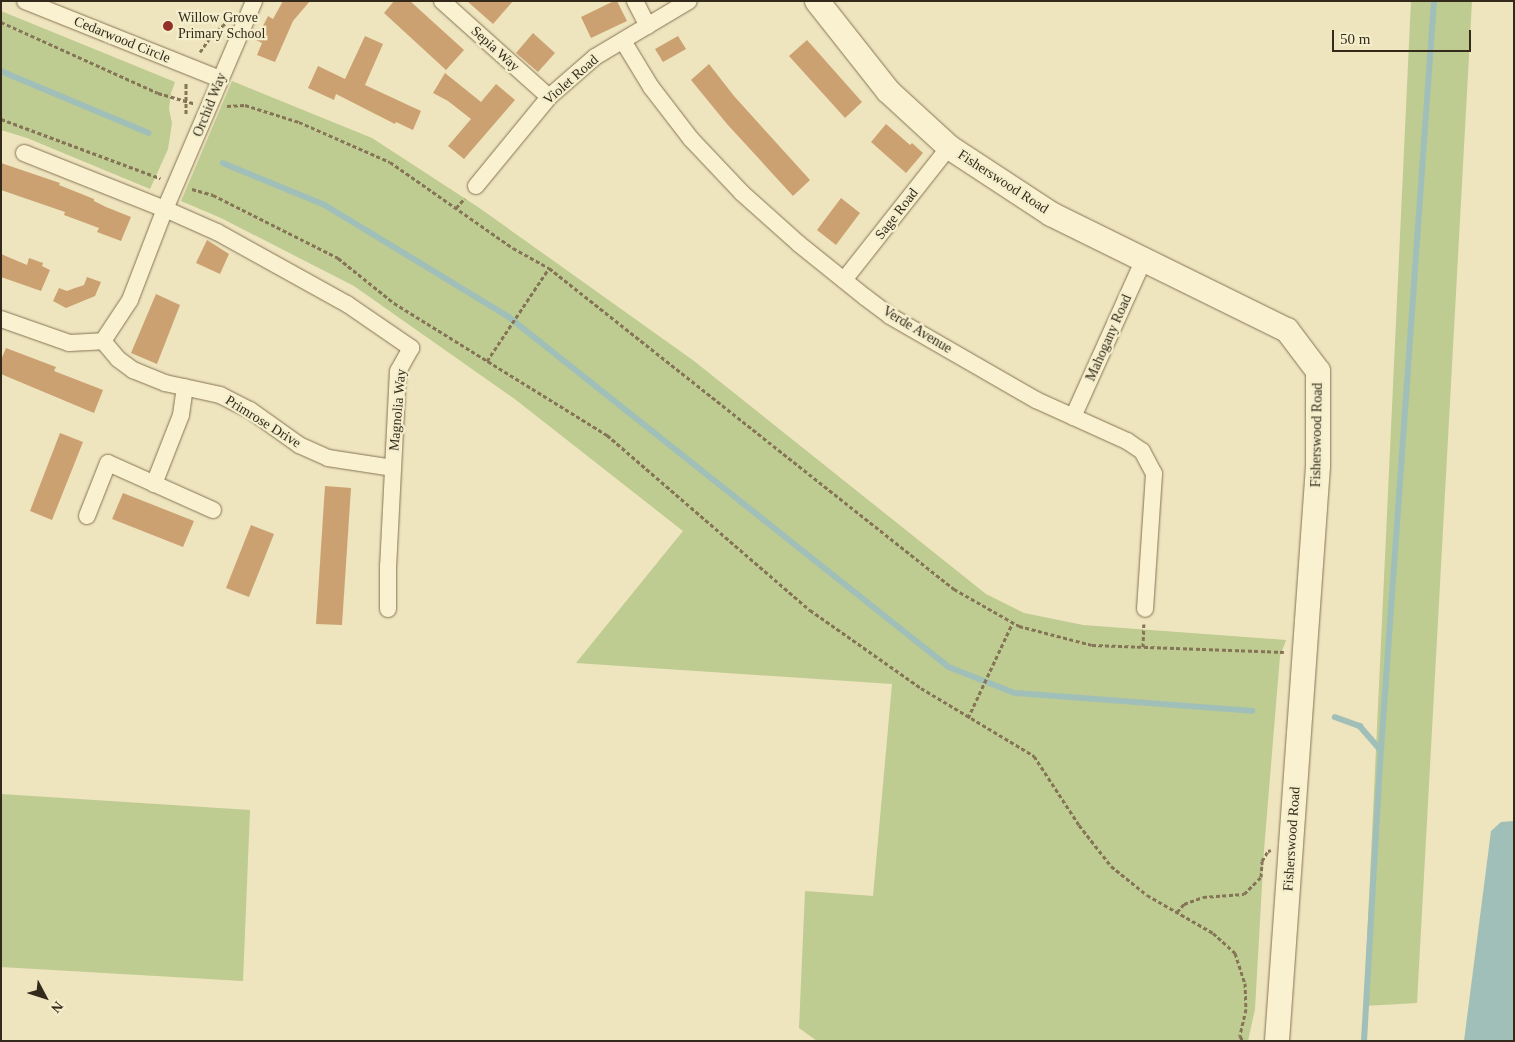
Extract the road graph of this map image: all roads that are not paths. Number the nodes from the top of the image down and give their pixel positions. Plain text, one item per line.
1 (25, 1) edge
2 (254, 1) edge
3 (442, 1) edge
4 (635, 1) edge
5 (689, 1) edge
6 (816, 1) edge
7 (648, 26) junction
8 (623, 41) junction
9 (220, 79) junction
10 (549, 98) junction
11 (949, 147) junction
12 (24, 153) dead end
13 (476, 186) dead end
14 (165, 209) junction
15 (1144, 259) junction
16 (844, 280) junction
17 (1, 319) edge
18 (103, 341) junction
19 (185, 387) junction
20 (1073, 418) junction
21 (393, 468) junction
22 (154, 484) junction
23 (213, 510) dead end
24 (87, 516) dead end
25 (388, 609) dead end
26 (1145, 609) dead end
27 (1277, 1041) edge

1 - 9 street, Cedarwood Circle
2 - 9 street, Orchid Way
3 - 10 street, Sepia Way
4 - 7 street
5 - 7 street, Violet Road
6 - 11 street, Fisherswood Road
7 - 8 street, Violet Road
8 - 10 street, Violet Road
8 - 16 street, Verde Avenue
9 - 14 street, Orchid Way
10 - 13 street, Violet Road
11 - 15 street, Fisherswood Road
11 - 16 street, Sage Road
12 - 14 street
14 - 18 street, Orchid Way
14 - 21 street, Magnolia Way
15 - 20 street, Mahogany Road
15 - 27 street, Fisherswood Road
16 - 20 street, Verde Avenue
17 - 18 street
18 - 19 street, Primrose Drive
19 - 21 street, Primrose Drive
19 - 22 street
20 - 26 street, Verde Avenue
21 - 25 street, Magnolia Way
22 - 23 street
22 - 24 street

